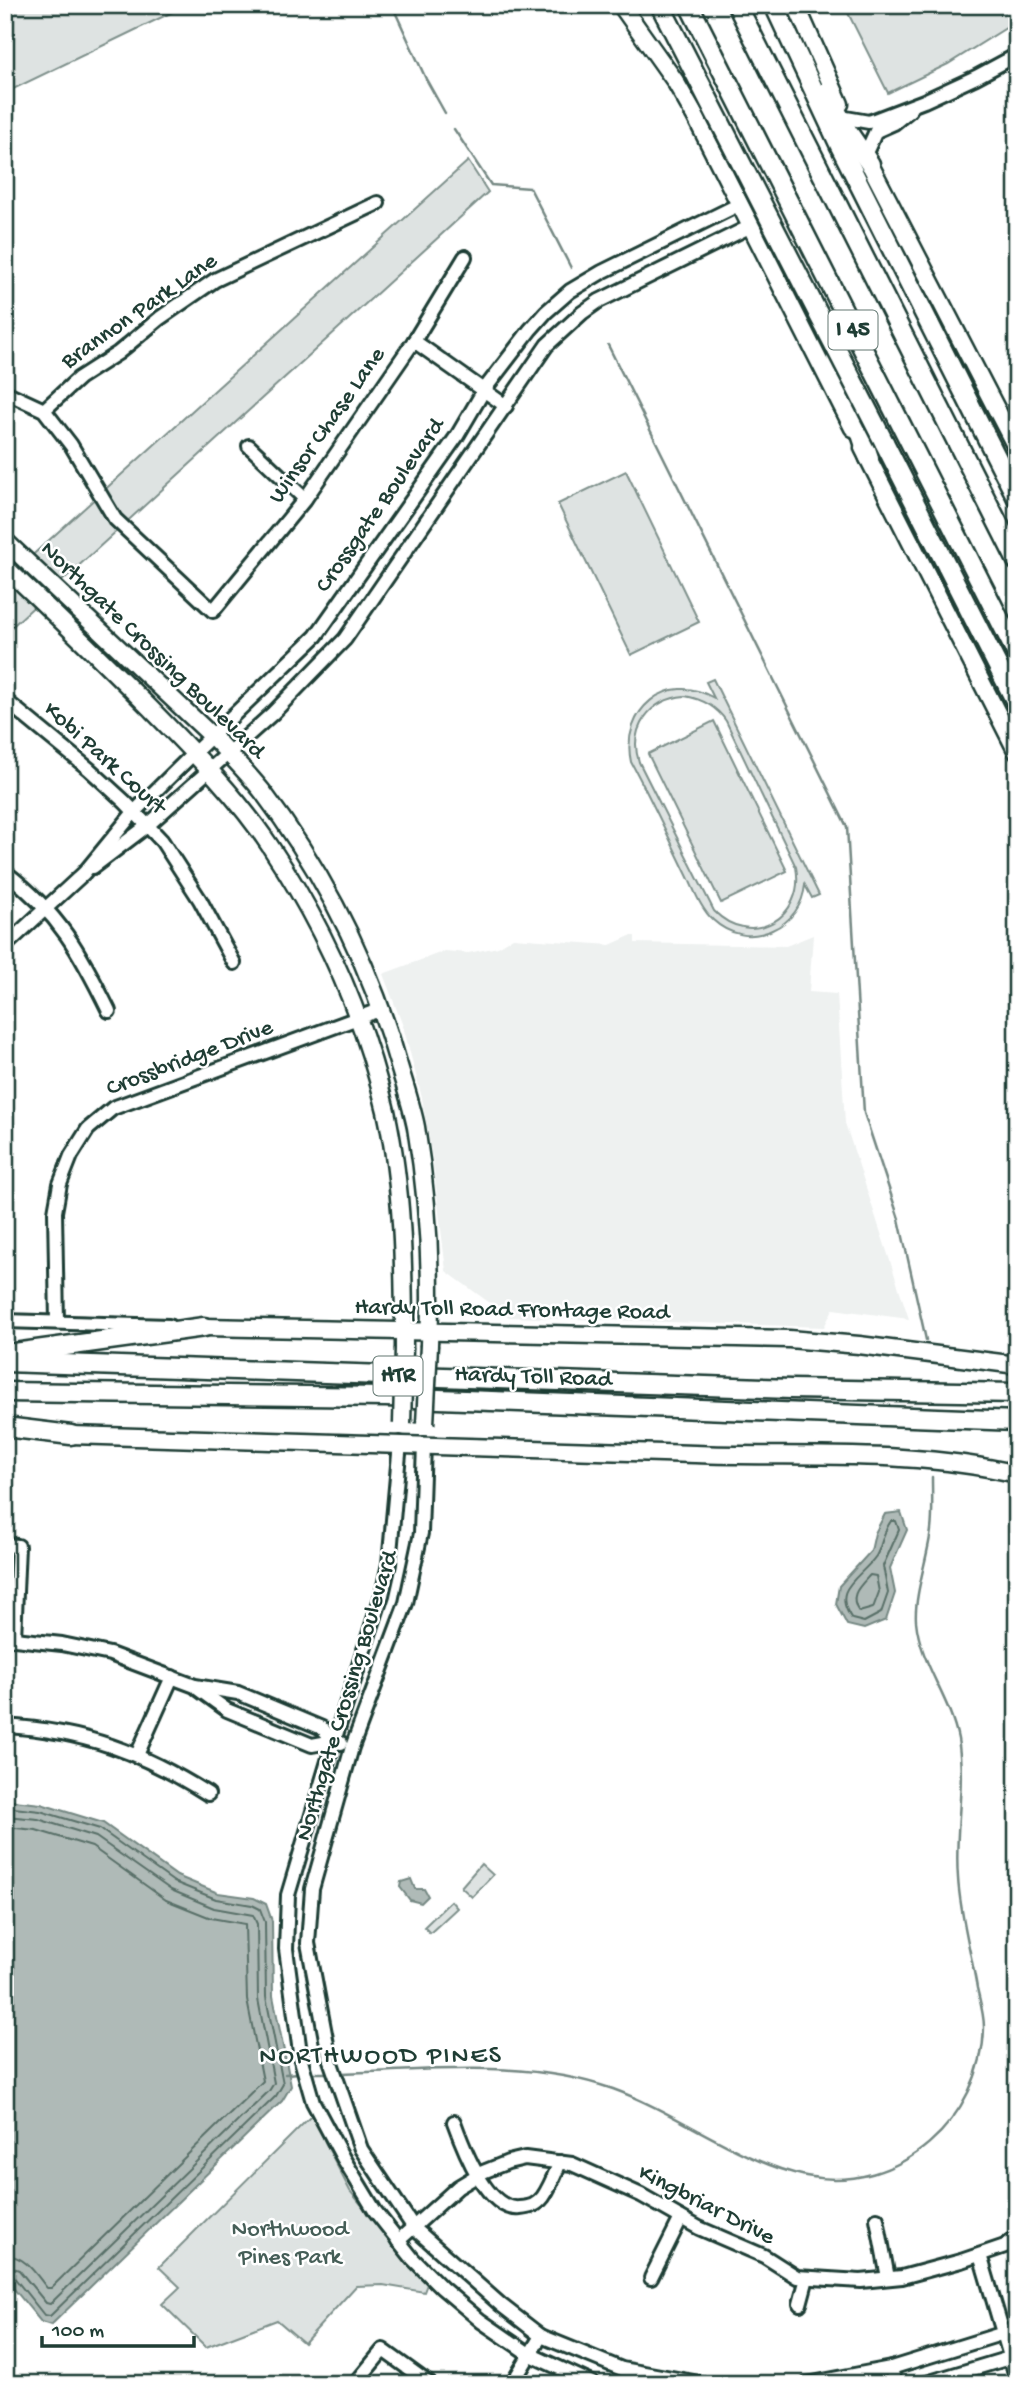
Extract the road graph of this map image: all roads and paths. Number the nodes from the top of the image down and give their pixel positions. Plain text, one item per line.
1 (621, 5) edge
2 (660, 5) edge
3 (668, 5) edge
4 (689, 5) edge
5 (737, 5) edge
6 (776, 5) edge
7 (796, 5) edge
8 (1017, 55) edge
9 (915, 105) junction
10 (846, 118) junction
11 (868, 159) junction
12 (378, 203) dead end
13 (740, 204) junction
14 (751, 226) junction
15 (465, 257) dead end
16 (414, 341) junction
17 (484, 390) junction
18 (5, 391) edge
19 (506, 405) junction
20 (44, 410) junction
21 (249, 446) dead end
22 (1017, 449) edge
23 (869, 458) junction
24 (1017, 498) edge
25 (305, 499) junction
26 (401, 514) junction
27 (420, 530) junction
28 (5, 541) edge
29 (1017, 561) edge
30 (5, 567) edge
31 (84, 613) junction
32 (71, 628) junction
33 (316, 636) junction
34 (334, 650) junction
35 (1017, 654) edge
36 (5, 700) edge
37 (1017, 704) edge
38 (212, 736) junction
39 (1017, 752) edge
40 (194, 753) junction
41 (228, 753) junction
42 (208, 770) junction
43 (134, 812) junction
44 (147, 827) junction
45 (305, 854) junction
46 (284, 868) junction
47 (5, 873) edge
48 (84, 873) junction
49 (46, 908) junction
50 (5, 946) edge
51 (234, 963) dead end
52 (382, 1009) junction
53 (109, 1011) dead end
54 (359, 1018) junction
55 (423, 1177) junction
56 (396, 1178) junction
57 (5, 1321) edge
58 (57, 1322) junction
59 (204, 1327) junction
60 (404, 1331) junction
61 (429, 1338) junction
62 (5, 1354) edge
63 (5, 1362) edge
64 (1017, 1365) edge
65 (5, 1392) edge
66 (1017, 1393) edge
67 (1017, 1422) edge
68 (5, 1427) edge
69 (5, 1434) edge
70 (71, 1435) junction
71 (400, 1443) junction
72 (424, 1444) junction
73 (1017, 1474) edge
74 (12, 1546) edge
75 (382, 1595) junction
76 (406, 1603) junction
77 (10, 1638) edge
78 (172, 1677) junction
79 (195, 1686) junction
80 (5, 1726) edge
81 (334, 1741) junction
82 (352, 1747) junction
83 (137, 1755) junction
84 (208, 1794) dead end
85 (454, 2122) dead end
86 (560, 2162) junction
87 (477, 2176) junction
88 (681, 2218) junction
89 (877, 2219) dead end
90 (414, 2228) junction
91 (1017, 2237) edge
92 (398, 2241) junction
93 (980, 2255) junction
94 (651, 2278) dead end
95 (807, 2278) junction
96 (888, 2278) junction
97 (800, 2304) dead end
98 (1017, 2329) edge
99 (1003, 2333) junction
100 (541, 2336) junction
101 (529, 2354) junction
102 (1013, 2357) edge
103 (891, 2368) junction
104 (1017, 2381) edge
105 (355, 2384) edge
106 (430, 2384) edge
107 (512, 2384) edge
108 (594, 2384) edge
109 (705, 2384) edge
110 (807, 2384) edge
111 (895, 2384) edge
112 (923, 2384) edge

1 - 13 main road
2 - 37 highway, bridge
3 - 23 highway
4 - 35 highway, I 45
5 - 29 highway, I 45
6 - 11 highway
6 - 24 highway
7 - 10 main road
8 - 9 street
9 - 10 street
9 - 11 street
10 - 11 main road
11 - 22 main road
12 - 20 street, Brannon Park Lane
13 - 14 main road
13 - 17 street, Crossgate Boulevard
14 - 19 street, Crossgate Boulevard
14 - 23 main road
15 - 16 street, Winsor Chase Lane
16 - 17 street
16 - 25 street, Winsor Chase Lane
17 - 19 street
17 - 26 street, Crossgate Boulevard
18 - 20 street
19 - 27 street, Crossgate Boulevard
20 - 25 street, Winsor Chase Lane
21 - 25 street
23 - 39 main road
26 - 27 street
26 - 33 street, Crossgate Boulevard
27 - 34 street, Crossgate Boulevard
28 - 31 main road, Northgate Crossing Boulevard
30 - 32 main road, Northgate Crossing Boulevard
31 - 32 main road
31 - 38 main road, Northgate Crossing Boulevard
32 - 40 main road, Northgate Crossing Boulevard
33 - 34 street
33 - 38 street, Crossgate Boulevard
34 - 41 street, Crossgate Boulevard
36 - 43 street, Kobi Park Court
38 - 40 street, Crossgate Boulevard
38 - 41 main road, Northgate Crossing Boulevard
40 - 42 main road, Northgate Crossing Boulevard
40 - 43 street, Crossgate Boulevard
41 - 42 street, Crossgate Boulevard
41 - 45 main road, Northgate Crossing Boulevard
42 - 44 street, Crossgate Boulevard
42 - 46 main road, Northgate Crossing Boulevard
43 - 44 street, Kobi Park Court
43 - 48 street, Crossgate Boulevard
44 - 48 street, Crossgate Boulevard
44 - 51 street, Kobi Park Court
45 - 46 main road
45 - 52 main road, Northgate Crossing Boulevard
46 - 54 main road, Northgate Crossing Boulevard
47 - 49 street
48 - 49 street, Crossgate Boulevard
49 - 50 street, Crossgate Boulevard
49 - 53 street
52 - 54 street, Crossbridge Drive
52 - 55 main road, Northgate Crossing Boulevard
54 - 56 main road, Northgate Crossing Boulevard
54 - 58 street, Crossbridge Drive
55 - 56 main road
55 - 61 main road, Northgate Crossing Boulevard
56 - 60 main road, Northgate Crossing Boulevard
57 - 58 street, Hardy Toll Road Frontage Road
58 - 59 street, Hardy Toll Road Frontage Road
59 - 60 main road, Hardy Toll Road Frontage Road
59 - 62 highway
60 - 61 main road, Hardy Toll Road Frontage Road
60 - 71 main road, Northgate Crossing Boulevard, bridge
61 - 64 main road, Hardy Toll Road Frontage Road
61 - 72 main road, Northgate Crossing Boulevard, bridge
63 - 66 highway, Hardy Toll Road / HTR
65 - 67 highway, Hardy Toll Road / HTR
68 - 70 highway
69 - 70 street
70 - 71 main road
71 - 72 main road
71 - 75 street, Northgate Crossing Boulevard
72 - 73 main road
72 - 76 street, Northgate Crossing Boulevard
74 - 77 street
75 - 76 street
75 - 81 street, Northgate Crossing Boulevard
76 - 82 street, Northgate Crossing Boulevard
77 - 78 street
78 - 79 street
78 - 83 street
79 - 81 street
79 - 81 street
80 - 83 street
81 - 82 street
81 - 92 street, Northgate Crossing Boulevard
82 - 90 street, Northgate Crossing Boulevard
83 - 84 street
85 - 87 street
86 - 87 street, Kingbriar Drive
86 - 87 street
86 - 88 street, Kingbriar Drive
87 - 90 street, Kingbriar Drive
88 - 94 street
88 - 95 street, Kingbriar Drive
89 - 96 street
90 - 92 street, Kingbriar Drive
90 - 100 street, Northgate Crossing Boulevard
91 - 93 street, Kingbriar Drive
92 - 101 street, Northgate Crossing Boulevard
93 - 96 street, Kingbriar Drive
93 - 99 street
95 - 96 street, Kingbriar Drive
95 - 97 street
98 - 99 street
99 - 102 street
99 - 103 street
100 - 101 street
100 - 109 street, Northgate Crossing Boulevard
101 - 107 street
101 - 108 street, Northgate Crossing Boulevard
102 - 104 street
102 - 112 street
103 - 110 street
103 - 111 street
105 - 106 street

